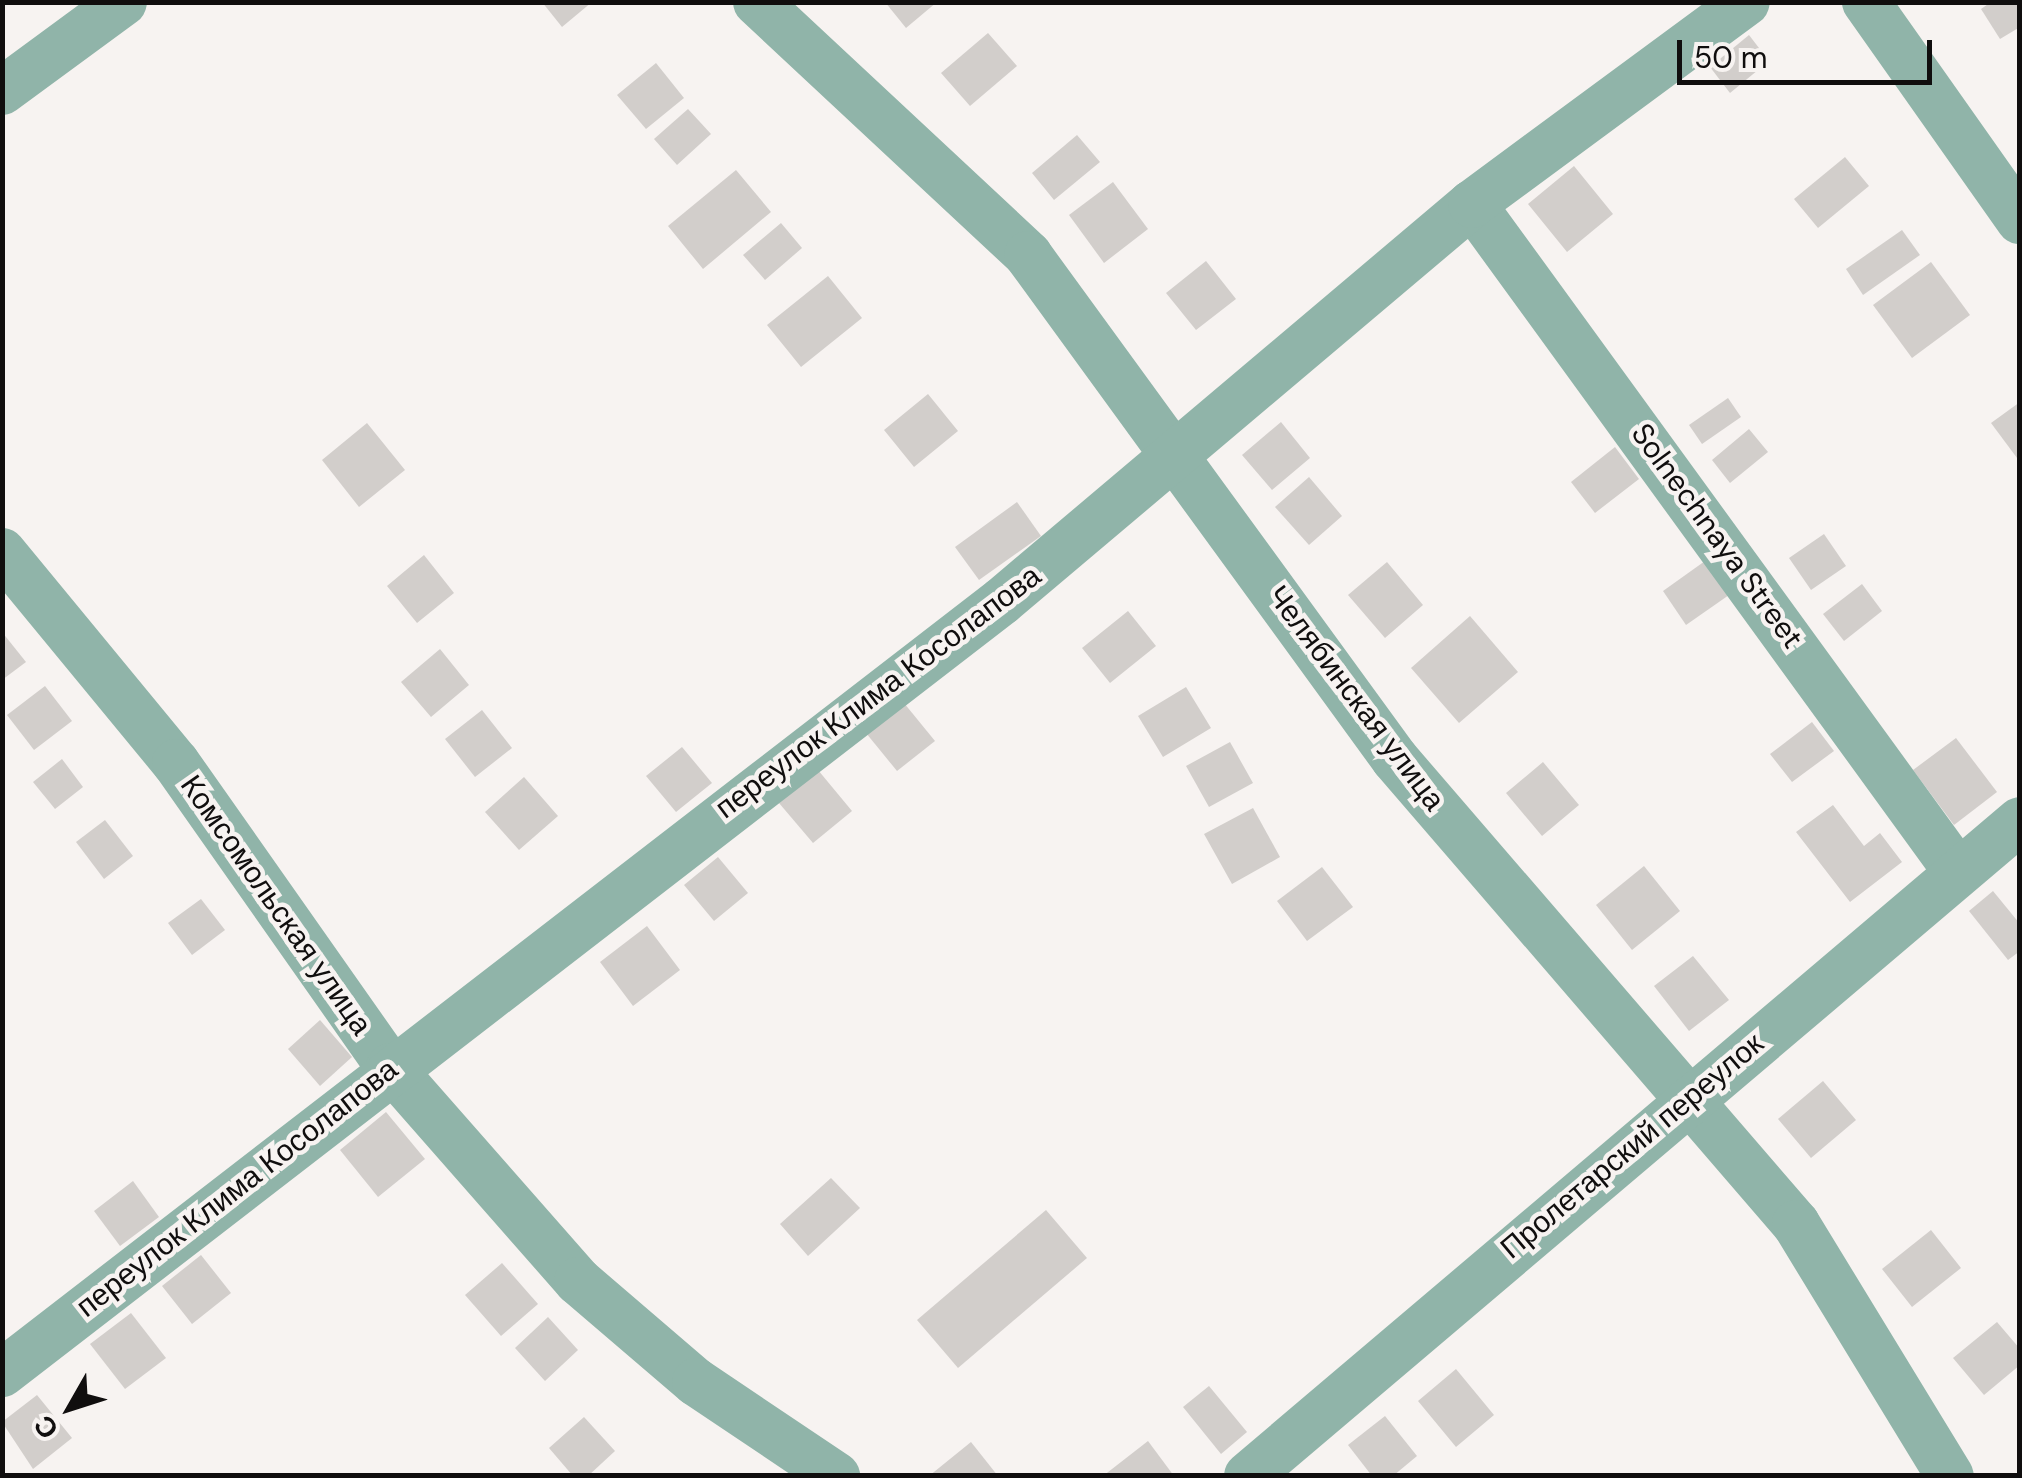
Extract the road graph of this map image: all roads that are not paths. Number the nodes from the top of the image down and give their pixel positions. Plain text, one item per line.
1 (122, 2) edge
2 (757, 2) edge
3 (1746, 2) edge
4 (1866, 2) edge
5 (2, 91) edge
6 (1472, 204) junction
7 (2020, 220) edge
8 (1172, 460) junction
9 (2, 552) edge
10 (2020, 821) edge
11 (1957, 871) junction
12 (390, 1067) junction
13 (1690, 1096) junction
14 (2, 1373) edge
15 (836, 1476) edge
16 (1248, 1476) edge
17 (1950, 1476) edge

1 - 5 street
2 - 8 street, Челябинская улица
3 - 6 street, переулок Клима Косолапова
4 - 7 street
6 - 8 street, переулок Клима Косолапова
6 - 11 street, Solnechnaya Street
8 - 12 street, переулок Клима Косолапова
8 - 13 street, Челябинская улица
9 - 12 street, Комсомольская улица
10 - 11 street, Пролетарский переулок
11 - 13 street, Пролетарский переулок
12 - 14 street, переулок Клима Косолапова
12 - 15 street, Комсомольская улица
13 - 16 street, Пролетарский переулок
13 - 17 street, Челябинская улица

